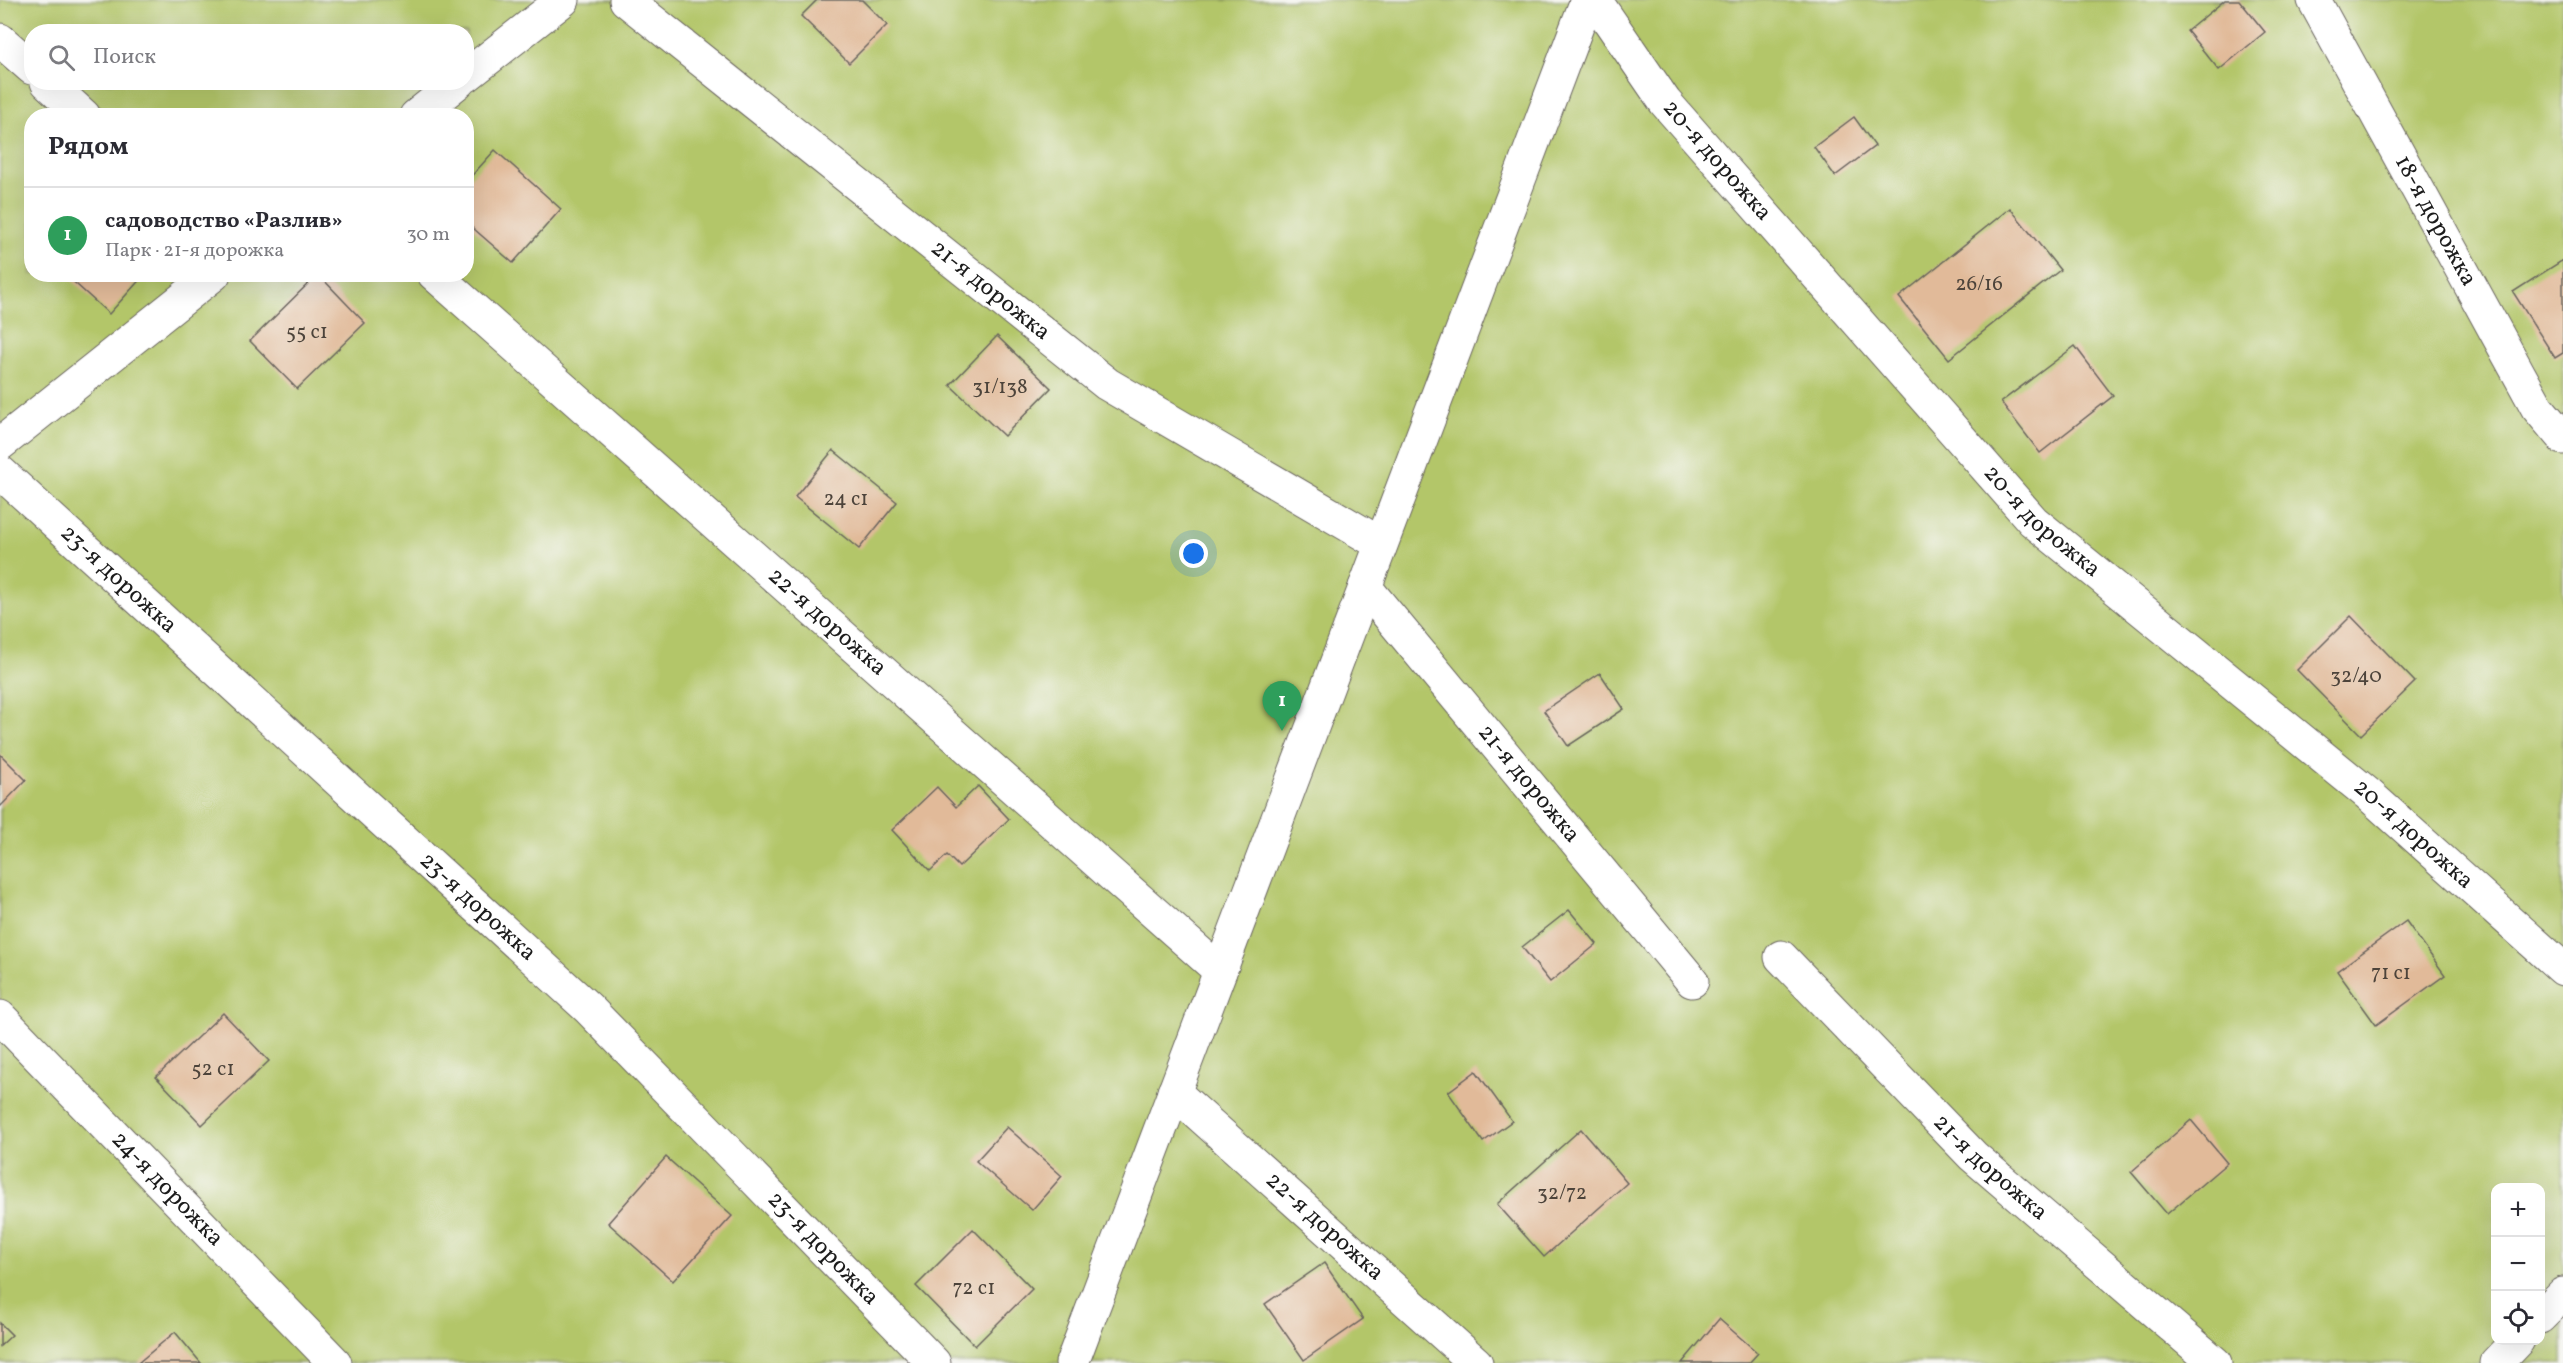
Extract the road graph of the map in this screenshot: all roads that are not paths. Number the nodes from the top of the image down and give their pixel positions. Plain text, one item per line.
1 (563, 0) edge
2 (626, 0) edge
3 (1587, 0) edge
4 (1595, 0) edge
5 (2314, 0) edge
6 (0, 40) edge
7 (24, 62) edge
8 (474, 70) edge
9 (56, 90) edge
10 (448, 90) edge
11 (75, 108) edge
12 (426, 108) edge
13 (204, 282) edge
14 (443, 282) edge
15 (2563, 438) edge
16 (0, 444) edge
17 (0, 472) edge
18 (1381, 544) junction
19 (1365, 587) junction
20 (1781, 957) dead end
21 (2563, 969) edge
22 (1220, 971) junction
23 (1692, 981) dead end
24 (0, 1017) edge
25 (1174, 1092) junction
26 (2563, 1294) edge
27 (2545, 1313) edge
28 (2514, 1345) edge
29 (335, 1363) edge
30 (934, 1363) edge
31 (1072, 1363) edge
32 (1476, 1363) edge
33 (2215, 1363) edge
34 (2496, 1363) edge

1 - 8 street
2 - 18 street, 21-я дорожка
3 - 18 street
4 - 21 street, 20-я дорожка
5 - 15 street, 18-я дорожка
6 - 7 street
9 - 11 street
10 - 12 street
13 - 16 street
14 - 22 street, 22-я дорожка
17 - 30 street, 23-я дорожка
18 - 19 street
19 - 22 street
19 - 23 street, 21-я дорожка
20 - 33 street, 21-я дорожка
22 - 25 street
24 - 29 street, 24-я дорожка
25 - 31 street
25 - 32 street, 22-я дорожка
26 - 27 street
28 - 34 street

